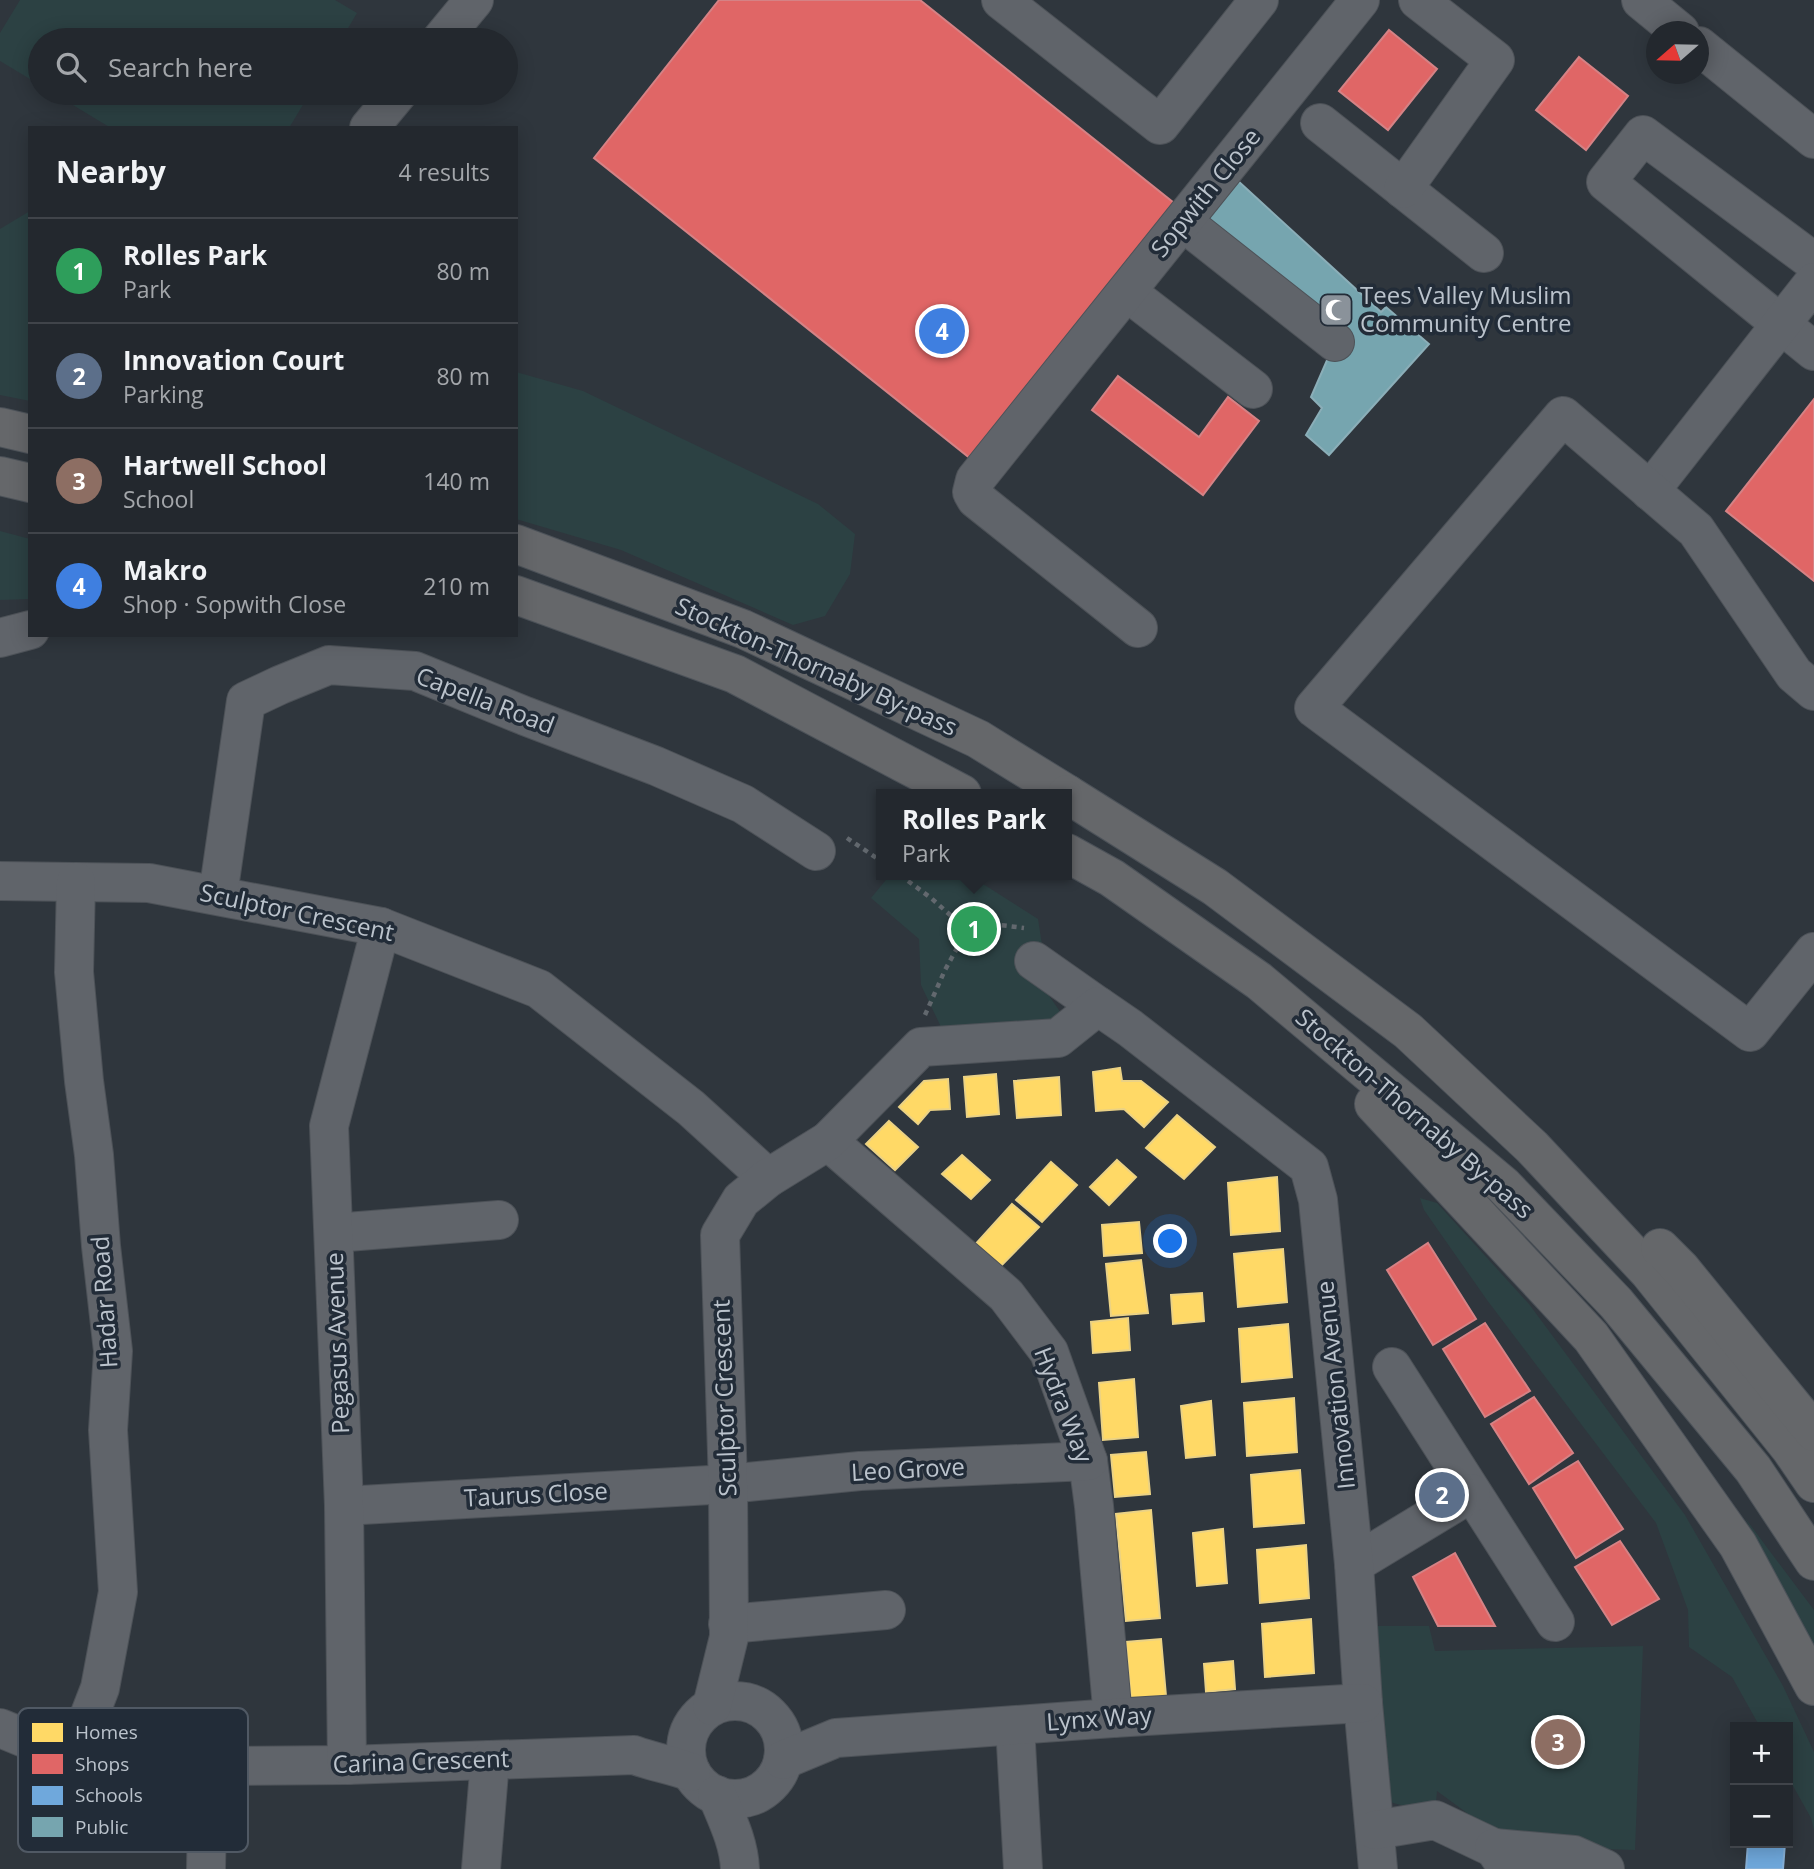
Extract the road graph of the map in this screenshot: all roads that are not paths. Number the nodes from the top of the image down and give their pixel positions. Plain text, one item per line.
1 (474, 0) edge
2 (1001, 0) edge
3 (1259, 0) edge
4 (1360, 0) edge
5 (1418, 0) edge
6 (1641, 0) edge
7 (1667, 21) edge
8 (451, 28) edge
9 (1709, 54) edge
10 (388, 105) edge
11 (1320, 123) dead end
12 (371, 126) edge
13 (1814, 139) edge
14 (1403, 188) junction
15 (1183, 222) junction
16 (1484, 253) dead end
17 (1814, 262) edge
18 (1814, 282) edge
19 (1127, 292) junction
20 (1781, 324) junction
21 (1335, 342) dead end
22 (1814, 351) edge
23 (1253, 389) dead end
24 (0, 428) edge
25 (28, 434) edge
26 (0, 476) edge
27 (28, 483) edge
28 (1650, 491) junction
29 (518, 545) edge
30 (518, 595) edge
31 (1138, 628) dead end
32 (28, 630) edge
33 (0, 638) edge
34 (1814, 691) edge
35 (952, 789) edge
36 (1059, 789) edge
37 (1072, 797) edge
38 (816, 851) dead end
39 (1072, 856) edge
40 (0, 881) edge
41 (76, 882) junction
42 (218, 895) junction
43 (381, 927) junction
44 (1814, 952) edge
45 (1034, 961) road end
46 (1259, 981) junction
47 (1098, 1006) junction
48 (1408, 1031) junction
49 (828, 1140) junction
50 (768, 1178) junction
51 (499, 1220) dead end
52 (334, 1233) junction
53 (1392, 1367) dead end
54 (1814, 1432) edge
55 (1088, 1461) junction
56 (1814, 1483) edge
57 (728, 1484) junction
58 (1471, 1493) junction
59 (344, 1506) junction
60 (1814, 1562) edge
61 (1354, 1564) junction
62 (886, 1610) dead end
63 (1555, 1622) dead end
64 (729, 1630) junction
65 (1814, 1686) edge
66 (1363, 1703) junction
67 (92, 1708) edge
68 (1113, 1718) junction
69 (701, 1719) junction
70 (1014, 1726) junction
71 (0, 1728) edge
72 (770, 1729) junction
73 (18, 1735) edge
74 (634, 1755) junction
75 (489, 1759) junction
76 (347, 1765) junction
77 (248, 1766) edge
78 (720, 1788) junction
79 (1375, 1830) junction
80 (1501, 1859) edge
81 (740, 1864) edge
82 (481, 1869) edge
83 (1023, 1869) edge
84 (1378, 1869) edge
85 (1605, 1869) edge

1 - 8 street
2 - 3 street
4 - 15 street, Sopwith Close
5 - 14 street
6 - 7 street
9 - 13 street
10 - 12 street
11 - 14 street
14 - 16 street
15 - 19 street, Sopwith Close
15 - 21 street
17 - 20 street
18 - 20 street
19 - 23 street
19 - 31 street, Sopwith Close
20 - 22 street
20 - 28 street
24 - 25 highway
26 - 27 highway
28 - 34 street
28 - 44 street
29 - 36 highway, Stockton-Thornaby By-pass
30 - 35 highway, Stockton-Thornaby By-pass
32 - 33 street
37 - 48 highway, Stockton-Thornaby By-pass
38 - 42 street, Capella Road
39 - 46 highway, Stockton-Thornaby By-pass
40 - 41 street, Sculptor Crescent
41 - 42 street, Sculptor Crescent
41 - 67 street, Hadar Road
42 - 43 street, Sculptor Crescent
43 - 50 street, Sculptor Crescent
43 - 52 street, Pegasus Avenue
45 - 47 street, Innovation Avenue
46 - 60 highway, Stockton-Thornaby By-pass
46 - 65 highway
47 - 49 street
47 - 61 street, Innovation Avenue
48 - 54 highway
48 - 56 highway, Stockton-Thornaby By-pass
49 - 50 street, Sculptor Crescent
49 - 55 street, Hydra Way
50 - 57 street, Sculptor Crescent
51 - 52 street
52 - 59 street, Pegasus Avenue
53 - 58 street
55 - 57 street, Leo Grove
55 - 68 street, Hydra Way
57 - 59 street, Taurus Close
57 - 64 street, Sculptor Crescent
58 - 61 street
58 - 63 street
59 - 76 street, Pegasus Avenue
61 - 66 street, Innovation Avenue
62 - 64 street
64 - 69 street, Sculptor Crescent
64 - 72 street, Sculptor Crescent
66 - 68 street, Lynx Way
66 - 79 street, Innovation Avenue
68 - 70 street, Lynx Way
69 - 72 street
69 - 74 street, Carina Crescent
69 - 78 street
70 - 72 street, Lynx Way
70 - 83 street
71 - 73 street, Carina Crescent
72 - 78 street
74 - 75 street, Carina Crescent
74 - 78 street, Carina Crescent
75 - 76 street, Carina Crescent
75 - 82 street
76 - 77 street, Carina Crescent
78 - 81 street
79 - 80 street
79 - 84 street, Innovation Avenue
80 - 85 street

